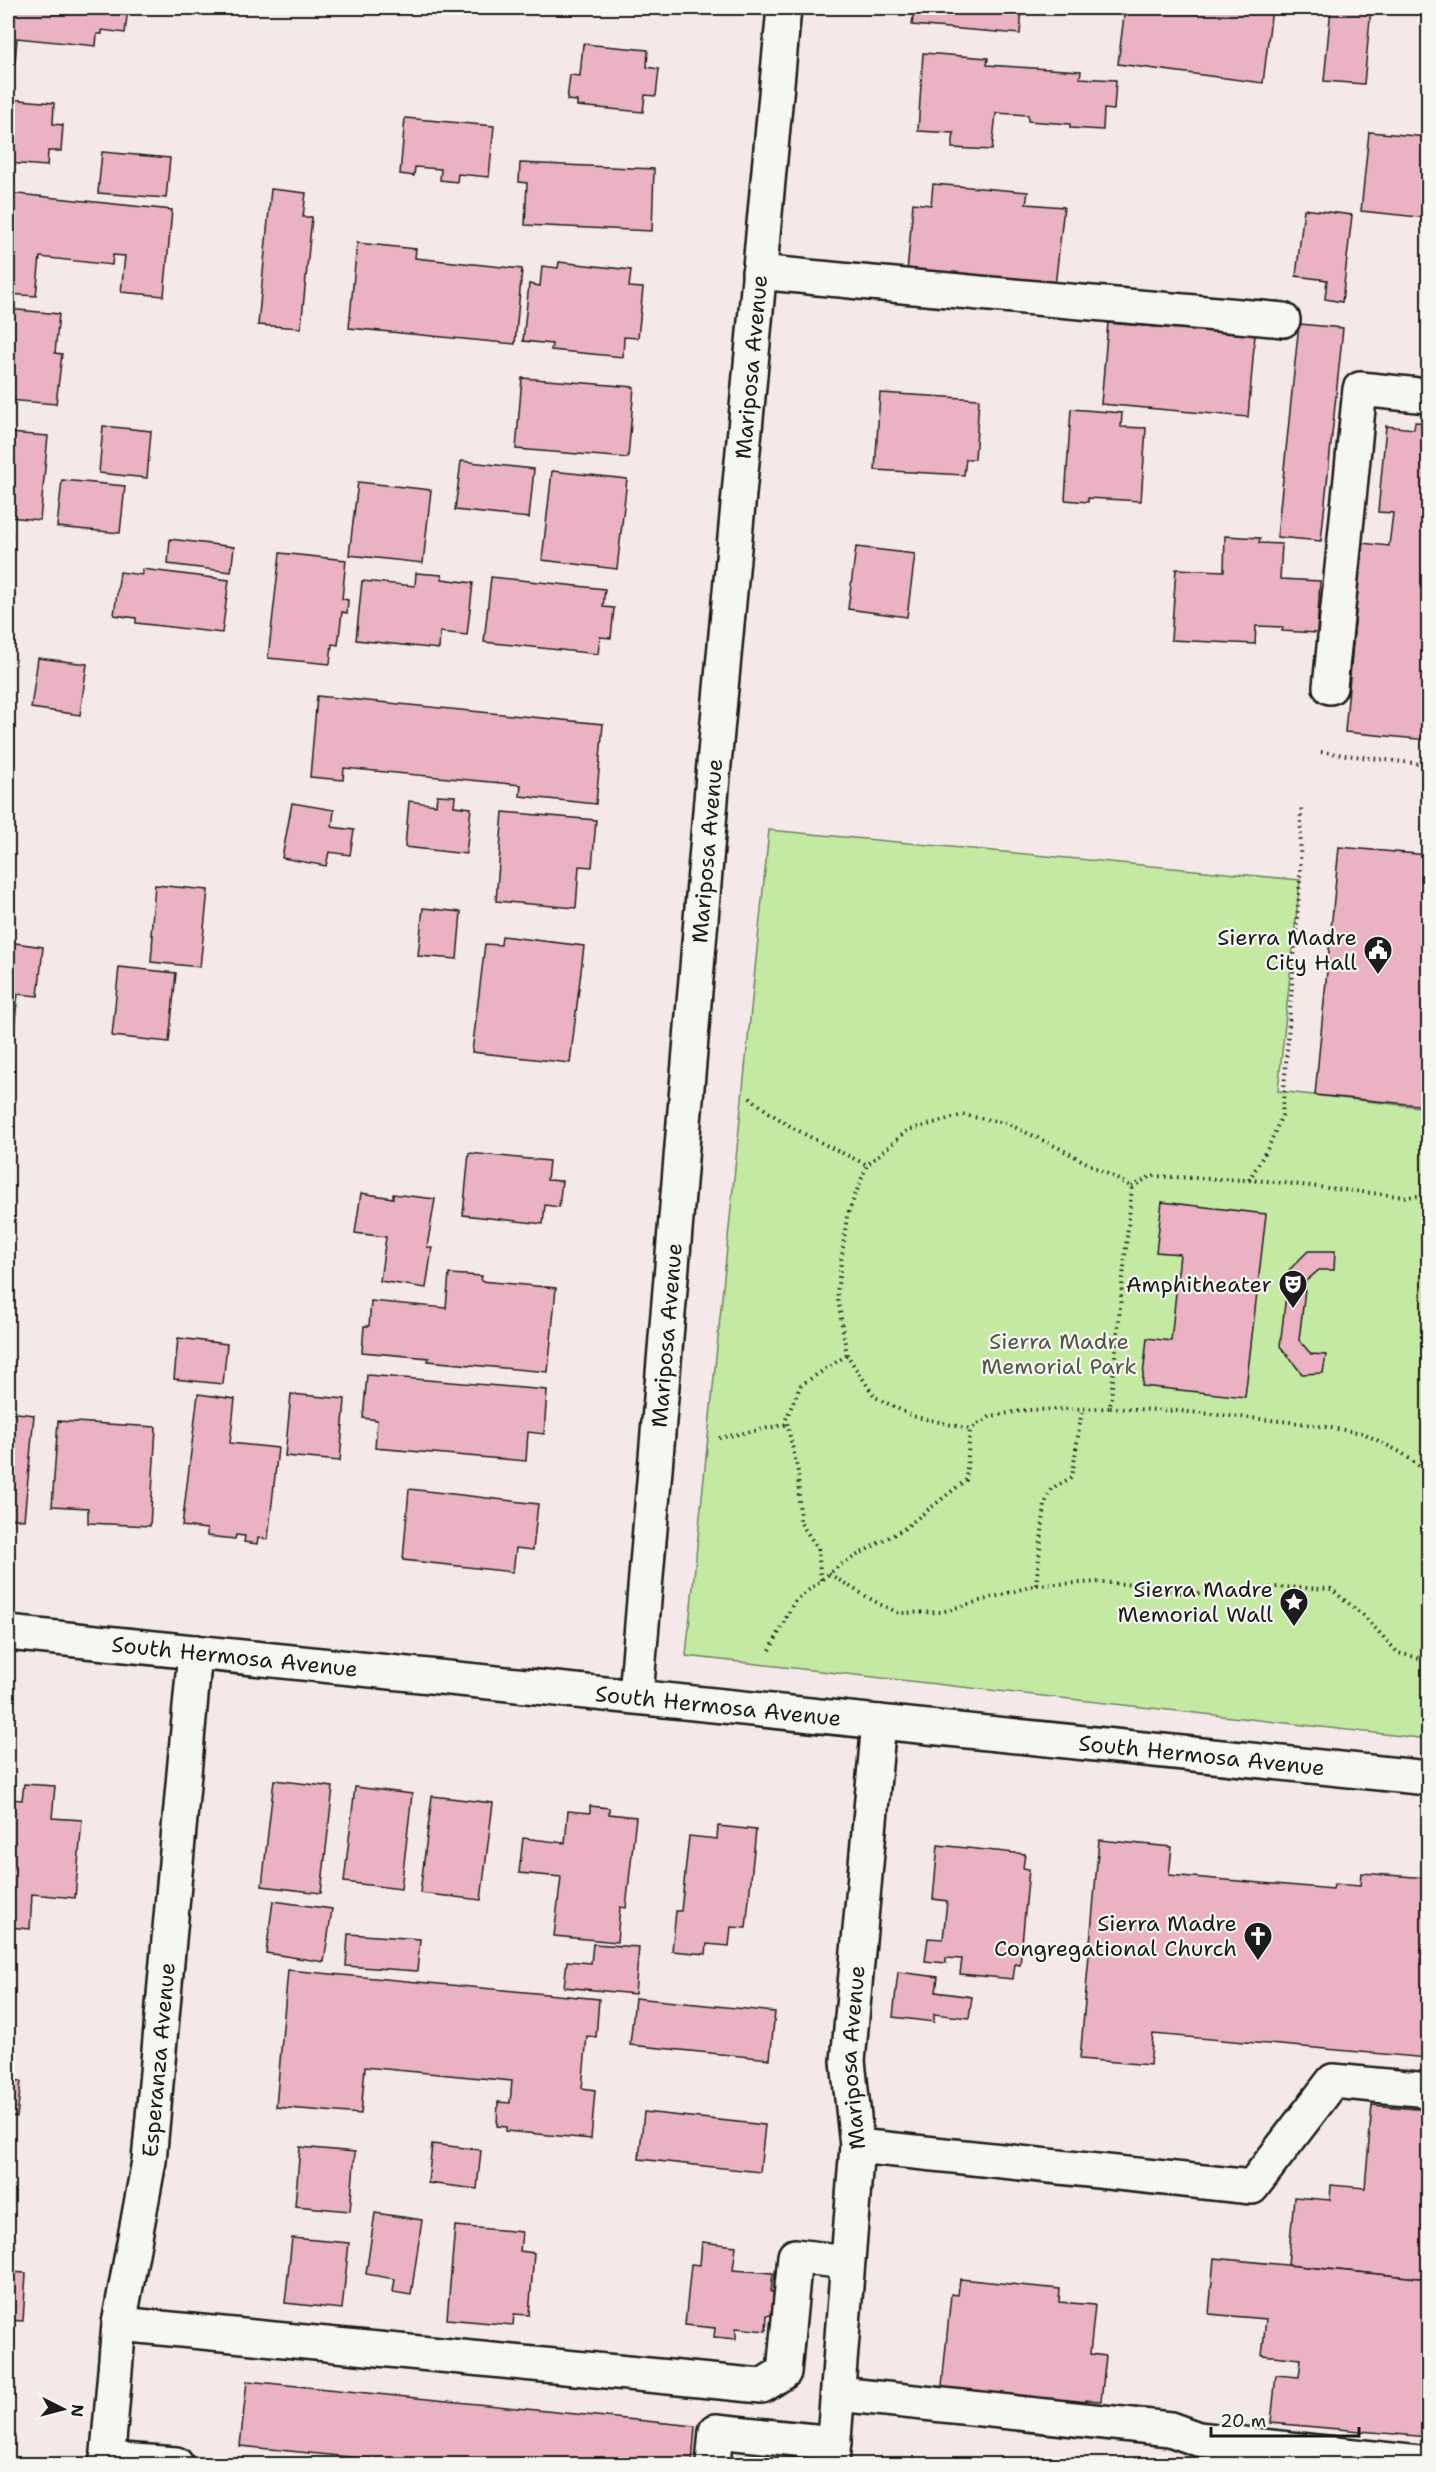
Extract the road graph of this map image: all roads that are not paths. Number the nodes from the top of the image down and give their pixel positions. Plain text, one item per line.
1 (784, 8) edge
2 (759, 272) junction
3 (1283, 320) dead end
4 (1428, 396) edge
5 (1330, 687) dead end
6 (8, 1633) edge
7 (195, 1652) junction
8 (636, 1696) junction
9 (879, 1722) junction
10 (1428, 1778) edge
11 (1428, 2090) edge
12 (857, 2146) junction
13 (847, 2262) junction
14 (119, 2324) junction
15 (838, 2394) junction
16 (833, 2454) edge
17 (107, 2462) edge
18 (1428, 2463) edge
19 (176, 2464) edge
20 (713, 2464) edge

1 - 2 street, Mariposa Avenue
2 - 3 street
2 - 8 street, Mariposa Avenue
4 - 5 street
6 - 7 street, South Hermosa Avenue
7 - 8 street, South Hermosa Avenue
7 - 14 street, Esperanza Avenue
8 - 9 street, South Hermosa Avenue
9 - 10 street, South Hermosa Avenue
9 - 12 street, Mariposa Avenue
11 - 12 street
12 - 13 street, Mariposa Avenue
13 - 14 street
13 - 15 street, Mariposa Avenue
14 - 17 street, Esperanza Avenue
15 - 16 street, Mariposa Avenue
15 - 18 street
16 - 20 street
17 - 19 street

